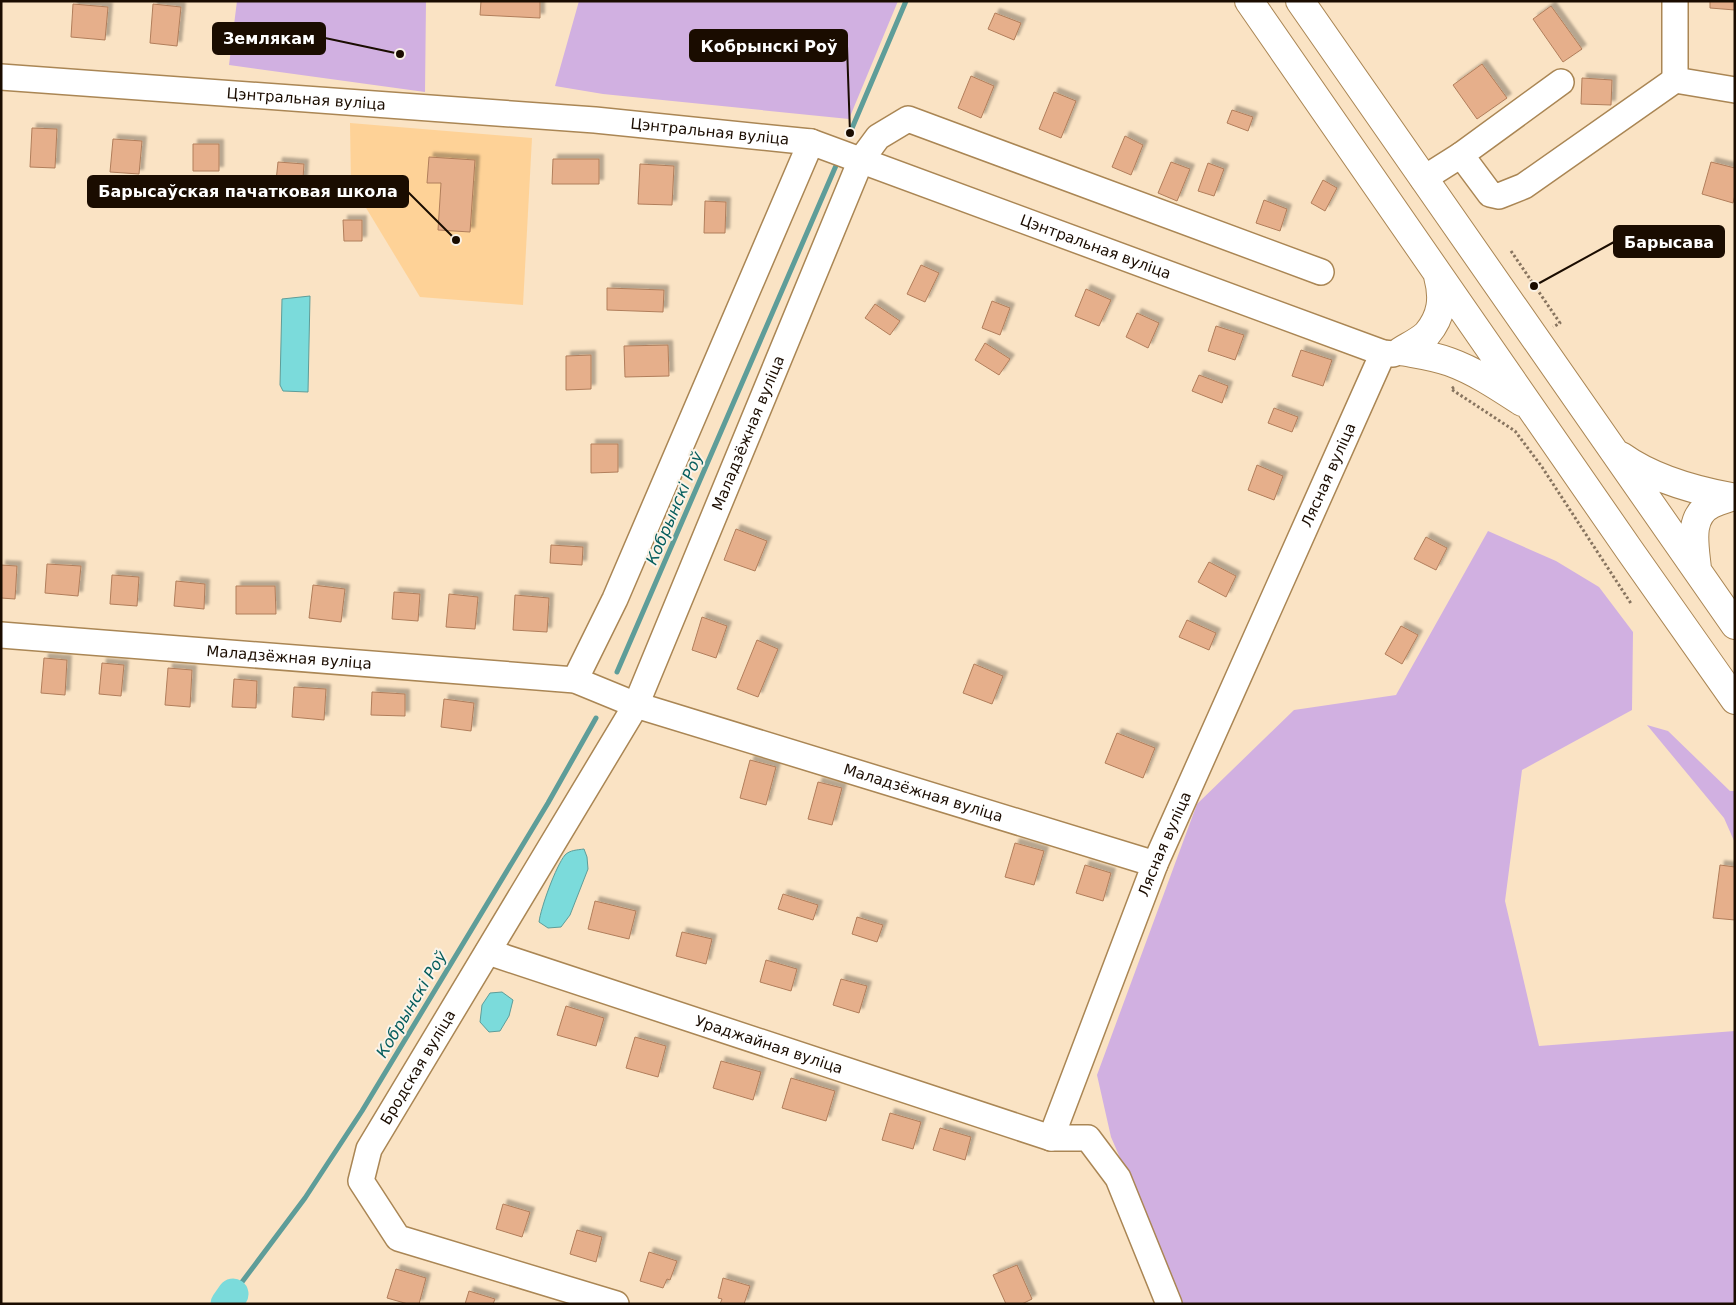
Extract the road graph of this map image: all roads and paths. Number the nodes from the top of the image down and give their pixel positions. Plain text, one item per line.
1 (1249, 1) edge
2 (1300, 1) edge
3 (1675, 1) edge
4 (1, 77) edge
5 (1675, 80) junction
6 (1561, 82) dead end
7 (1735, 90) edge
8 (810, 142) junction
9 (1461, 154) junction
10 (860, 160) junction
11 (1423, 179) junction
12 (1321, 272) dead end
13 (1437, 274) junction
14 (1392, 352) junction
15 (1530, 406) junction
16 (1613, 450) junction
17 (1733, 497) edge
18 (1698, 571) junction
19 (1735, 625) edge
20 (1, 635) edge
21 (576, 680) junction
22 (1735, 700) edge
23 (636, 704) junction
24 (1155, 864) junction
25 (488, 952) junction
26 (1051, 1138) junction
27 (616, 1304) edge
28 (1169, 1304) edge

1 - 13 highway
2 - 11 highway
3 - 5 street
4 - 8 street, Цэнтральная вуліца
5 - 7 street
5 - 9 street
6 - 9 street
8 - 10 street, Цэнтральная вуліца
8 - 21 street
9 - 11 street
10 - 12 street, Маладзёжная вуліца
10 - 14 street, Цэнтральная вуліца
10 - 23 street, Маладзёжная вуліца
11 - 16 highway
13 - 14 highway
13 - 15 highway
14 - 15 highway
14 - 24 street, Лясная вуліца
15 - 22 highway
16 - 17 highway
16 - 18 highway
17 - 18 highway
18 - 19 highway
20 - 21 street, Маладзёжная вуліца
21 - 23 street, Маладзёжная вуліца
23 - 24 street, Маладзёжная вуліца
23 - 25 street, Бродская вуліца
24 - 26 street, Лясная вуліца
25 - 26 street, Ураджайная вуліца
25 - 27 street, Бродская вуліца
26 - 28 street

